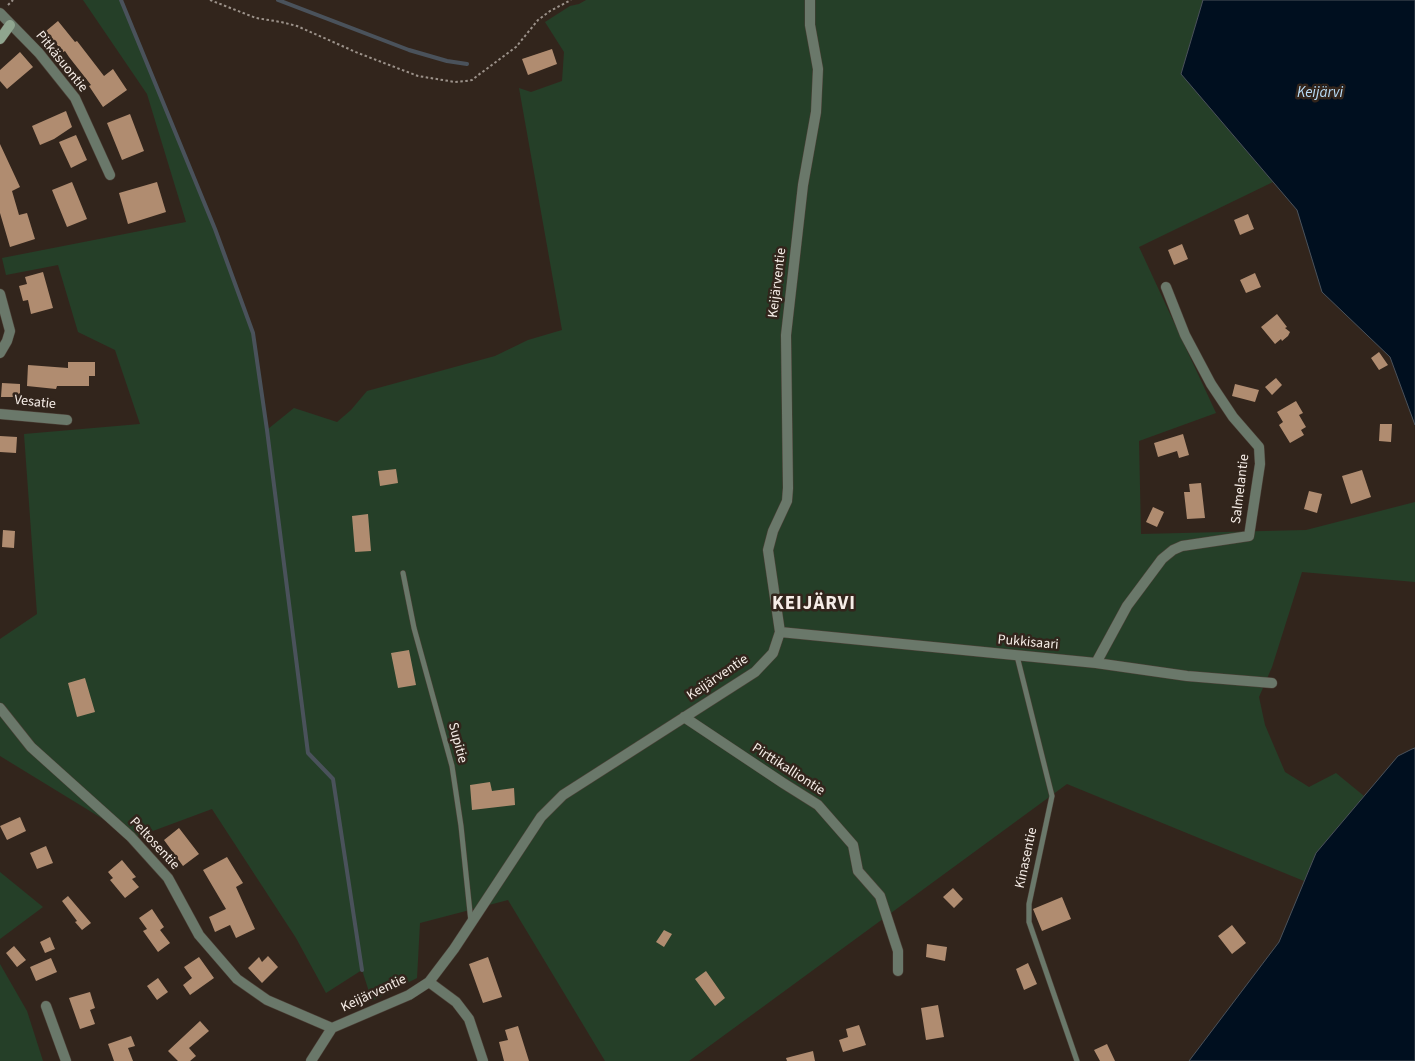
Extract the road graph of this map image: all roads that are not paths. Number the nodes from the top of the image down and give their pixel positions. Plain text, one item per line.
1 (810, 0) edge
2 (0, 13) edge
3 (10, 25) junction
4 (0, 38) edge
5 (110, 176) dead end
6 (1166, 287) dead end
7 (0, 294) edge
8 (0, 353) edge
9 (0, 414) edge
10 (67, 420) dead end
11 (403, 573) dead end
12 (780, 632) junction
13 (1017, 656) junction
14 (1096, 663) junction
15 (1272, 683) dead end
16 (0, 708) edge
17 (684, 717) junction
18 (471, 922) junction
19 (898, 971) dead end
20 (429, 982) junction
21 (46, 1006) dead end
22 (332, 1028) junction
23 (66, 1061) edge
24 (311, 1061) edge
25 (482, 1061) edge
26 (1077, 1061) edge

1 - 12 street, Keijärventie
2 - 3 street, Pitkäsuontie
3 - 4 street
3 - 5 street, Pitkäsuontie
6 - 14 street, Salmelantie
7 - 8 street
9 - 10 street, Vesatie
11 - 18 lane, Supitie
12 - 13 street, Pukkisaari
12 - 17 street, Keijärventie
13 - 14 street, Pukkisaari
13 - 26 lane, Kinasentie
14 - 15 street, Pukkisaari
16 - 22 street, Peltosentie
17 - 18 street, Keijärventie
17 - 19 street, Pirttikalliontie
18 - 20 street, Keijärventie
20 - 22 street, Keijärventie
20 - 25 street
21 - 23 street
22 - 24 street, Keijärventie

